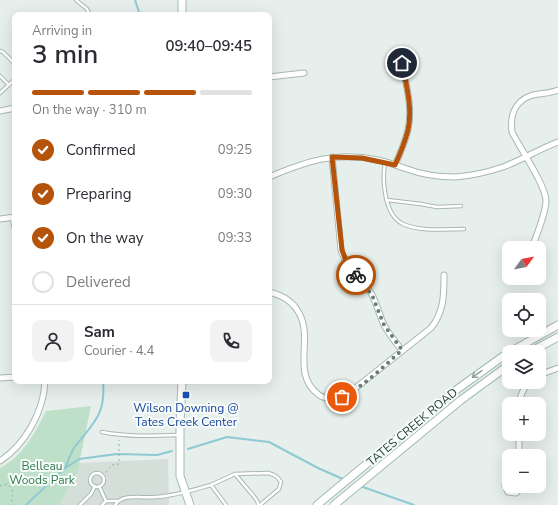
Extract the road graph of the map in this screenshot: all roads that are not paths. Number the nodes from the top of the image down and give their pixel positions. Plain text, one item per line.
1 (76, 0) edge
2 (182, 0) edge
3 (88, 12) edge
4 (182, 12) edge
5 (0, 51) edge
6 (12, 61) edge
7 (402, 63) dead end
8 (304, 73) dead end
9 (0, 76) edge
10 (272, 77) edge
11 (12, 82) edge
12 (9, 85) junction
13 (558, 90) edge
14 (0, 93) edge
15 (12, 109) edge
16 (0, 111) edge
17 (558, 142) edge
18 (525, 156) junction
19 (332, 157) junction
20 (385, 162) junction
21 (395, 165) junction
22 (272, 176) edge
23 (387, 200) junction
24 (462, 206) dead end
25 (12, 217) edge
26 (0, 219) edge
27 (464, 228) dead end
28 (534, 241) edge
29 (444, 275) dead end
30 (272, 293) edge
31 (558, 325) edge
32 (558, 337) edge
33 (522, 345) edge
34 (543, 345) edge
35 (402, 350) junction
36 (502, 357) edge
37 (558, 368) edge
38 (502, 370) edge
39 (546, 372) edge
40 (12, 377) edge
41 (0, 378) edge
42 (45, 384) edge
43 (182, 384) edge
44 (102, 432) dead end
45 (180, 435) junction
46 (0, 461) edge
47 (235, 474) junction
48 (211, 485) junction
49 (95, 486) junction
50 (99, 486) junction
51 (185, 493) junction
52 (106, 501) junction
53 (117, 501) junction
54 (80, 505) edge
55 (102, 505) edge
56 (115, 505) edge
57 (190, 505) edge
58 (226, 505) edge
59 (259, 505) edge
60 (317, 505) edge
61 (334, 505) edge

1 - 3 lane
2 - 4 main road
5 - 6 lane
7 - 21 street
8 - 10 street
9 - 12 lane
11 - 12 lane
12 - 14 lane
13 - 18 street
15 - 16 street
17 - 18 street
18 - 21 street
18 - 28 street
19 - 20 street
19 - 22 street
19 - 35 street
20 - 21 street
20 - 23 lane
23 - 24 lane
23 - 27 lane
25 - 26 street
29 - 35 street
30 - 35 street
31 - 33 main road, TATES CREEK ROAD
32 - 34 main road
36 -> 60 main road, TATES CREEK ROAD
37 - 39 street
38 - 61 main road, TATES CREEK ROAD
40 - 41 street
42 - 46 street
43 - 45 main road
44 - 45 lane
45 - 51 main road
47 - 48 lane
47 - 59 lane
47 - 59 lane
48 - 51 lane
48 - 58 lane
49 - 50 lane
49 - 50 lane
49 - 54 lane
50 - 52 lane
51 - 53 lane
51 - 57 main road
52 - 53 lane
52 - 55 lane
53 - 56 lane

